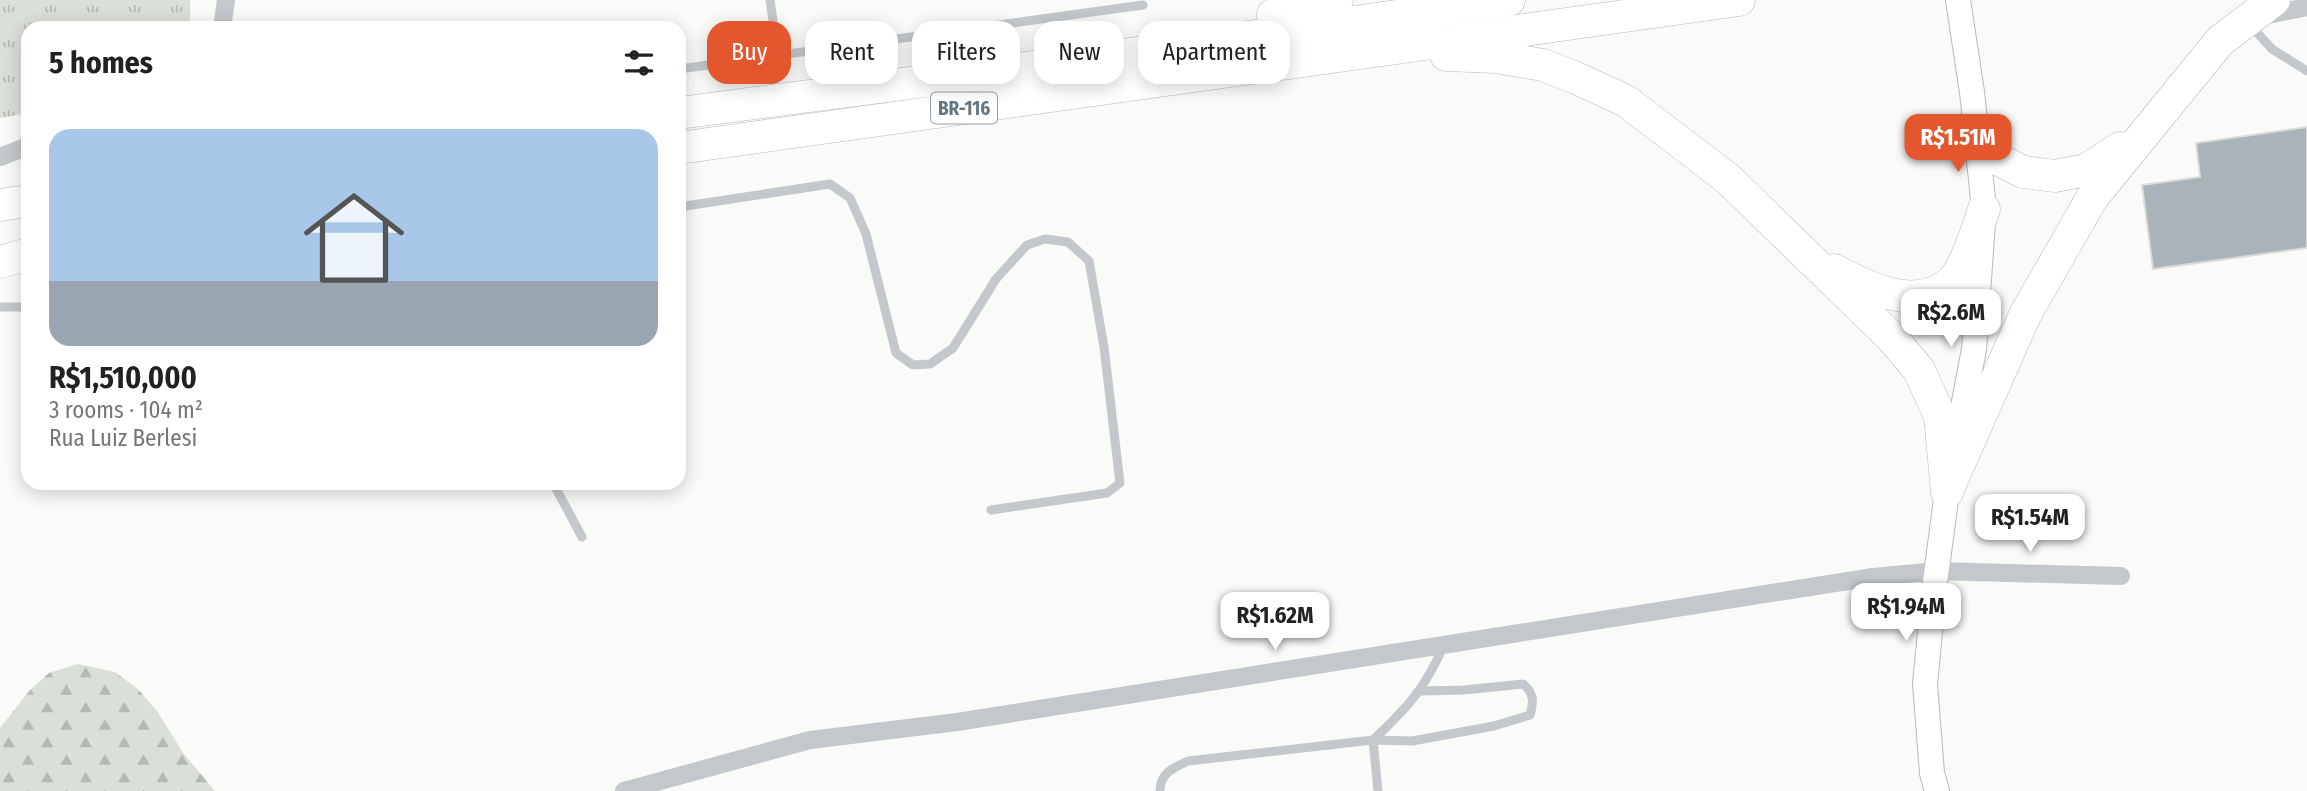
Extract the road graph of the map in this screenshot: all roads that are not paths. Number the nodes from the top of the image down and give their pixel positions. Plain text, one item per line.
1 (226, 0) edge
2 (770, 0) edge
3 (1337, 0) edge
4 (1509, 0) edge
5 (1740, 0) edge
6 (1958, 0) edge
7 (2274, 0) edge
8 (1143, 5) dead end
9 (1289, 6) edge
10 (2307, 7) edge
11 (2245, 20) junction
12 (223, 21) edge
13 (773, 21) edge
14 (1124, 51) edge
15 (791, 53) edge
16 (1124, 55) edge
17 (1290, 61) edge
18 (1290, 64) edge
19 (707, 65) edge
20 (1034, 67) edge
21 (686, 68) edge
22 (2307, 71) edge
23 (1138, 83) edge
24 (686, 112) edge
25 (2145, 132) junction
26 (1976, 135) junction
27 (686, 147) edge
28 (21, 149) edge
29 (0, 157) edge
30 (21, 202) edge
31 (0, 205) edge
32 (686, 206) edge
33 (1984, 209) junction
34 (21, 239) edge
35 (0, 242) edge
36 (21, 256) edge
37 (1811, 257) junction
38 (0, 262) edge
39 (0, 307) edge
40 (21, 307) edge
41 (557, 490) edge
42 (1947, 492) junction
43 (991, 510) dead end
44 (582, 537) dead end
45 (1937, 570) junction
46 (2121, 576) dead end
47 (1444, 645) junction
48 (1421, 691) junction
49 (1373, 740) junction
50 (624, 791) edge
51 (1160, 791) edge
52 (1378, 791) edge
53 (1937, 791) edge

1 - 12 street
2 - 13 lane
3 - 9 highway
4 - 16 highway, BR-116
5 - 17 highway, BR-116
6 - 26 street
7 - 11 highway
8 - 15 lane
9 - 14 highway
10 - 11 street
11 - 22 lane
11 - 25 highway
18 - 37 highway
19 - 21 lane
20 - 24 highway, BR-116
23 - 27 highway, BR-116
25 - 26 highway
25 - 42 highway
26 - 33 street
28 - 29 street
30 - 31 highway
32 - 43 lane
33 - 37 highway
33 - 42 street
34 - 35 highway
36 - 38 highway
37 - 42 highway
39 - 40 lane
41 - 44 lane
42 - 45 street
45 - 46 street
45 - 47 street
45 - 53 street
47 - 48 lane
47 - 50 street
48 - 49 lane
48 - 49 lane
49 - 51 lane
49 - 52 lane

